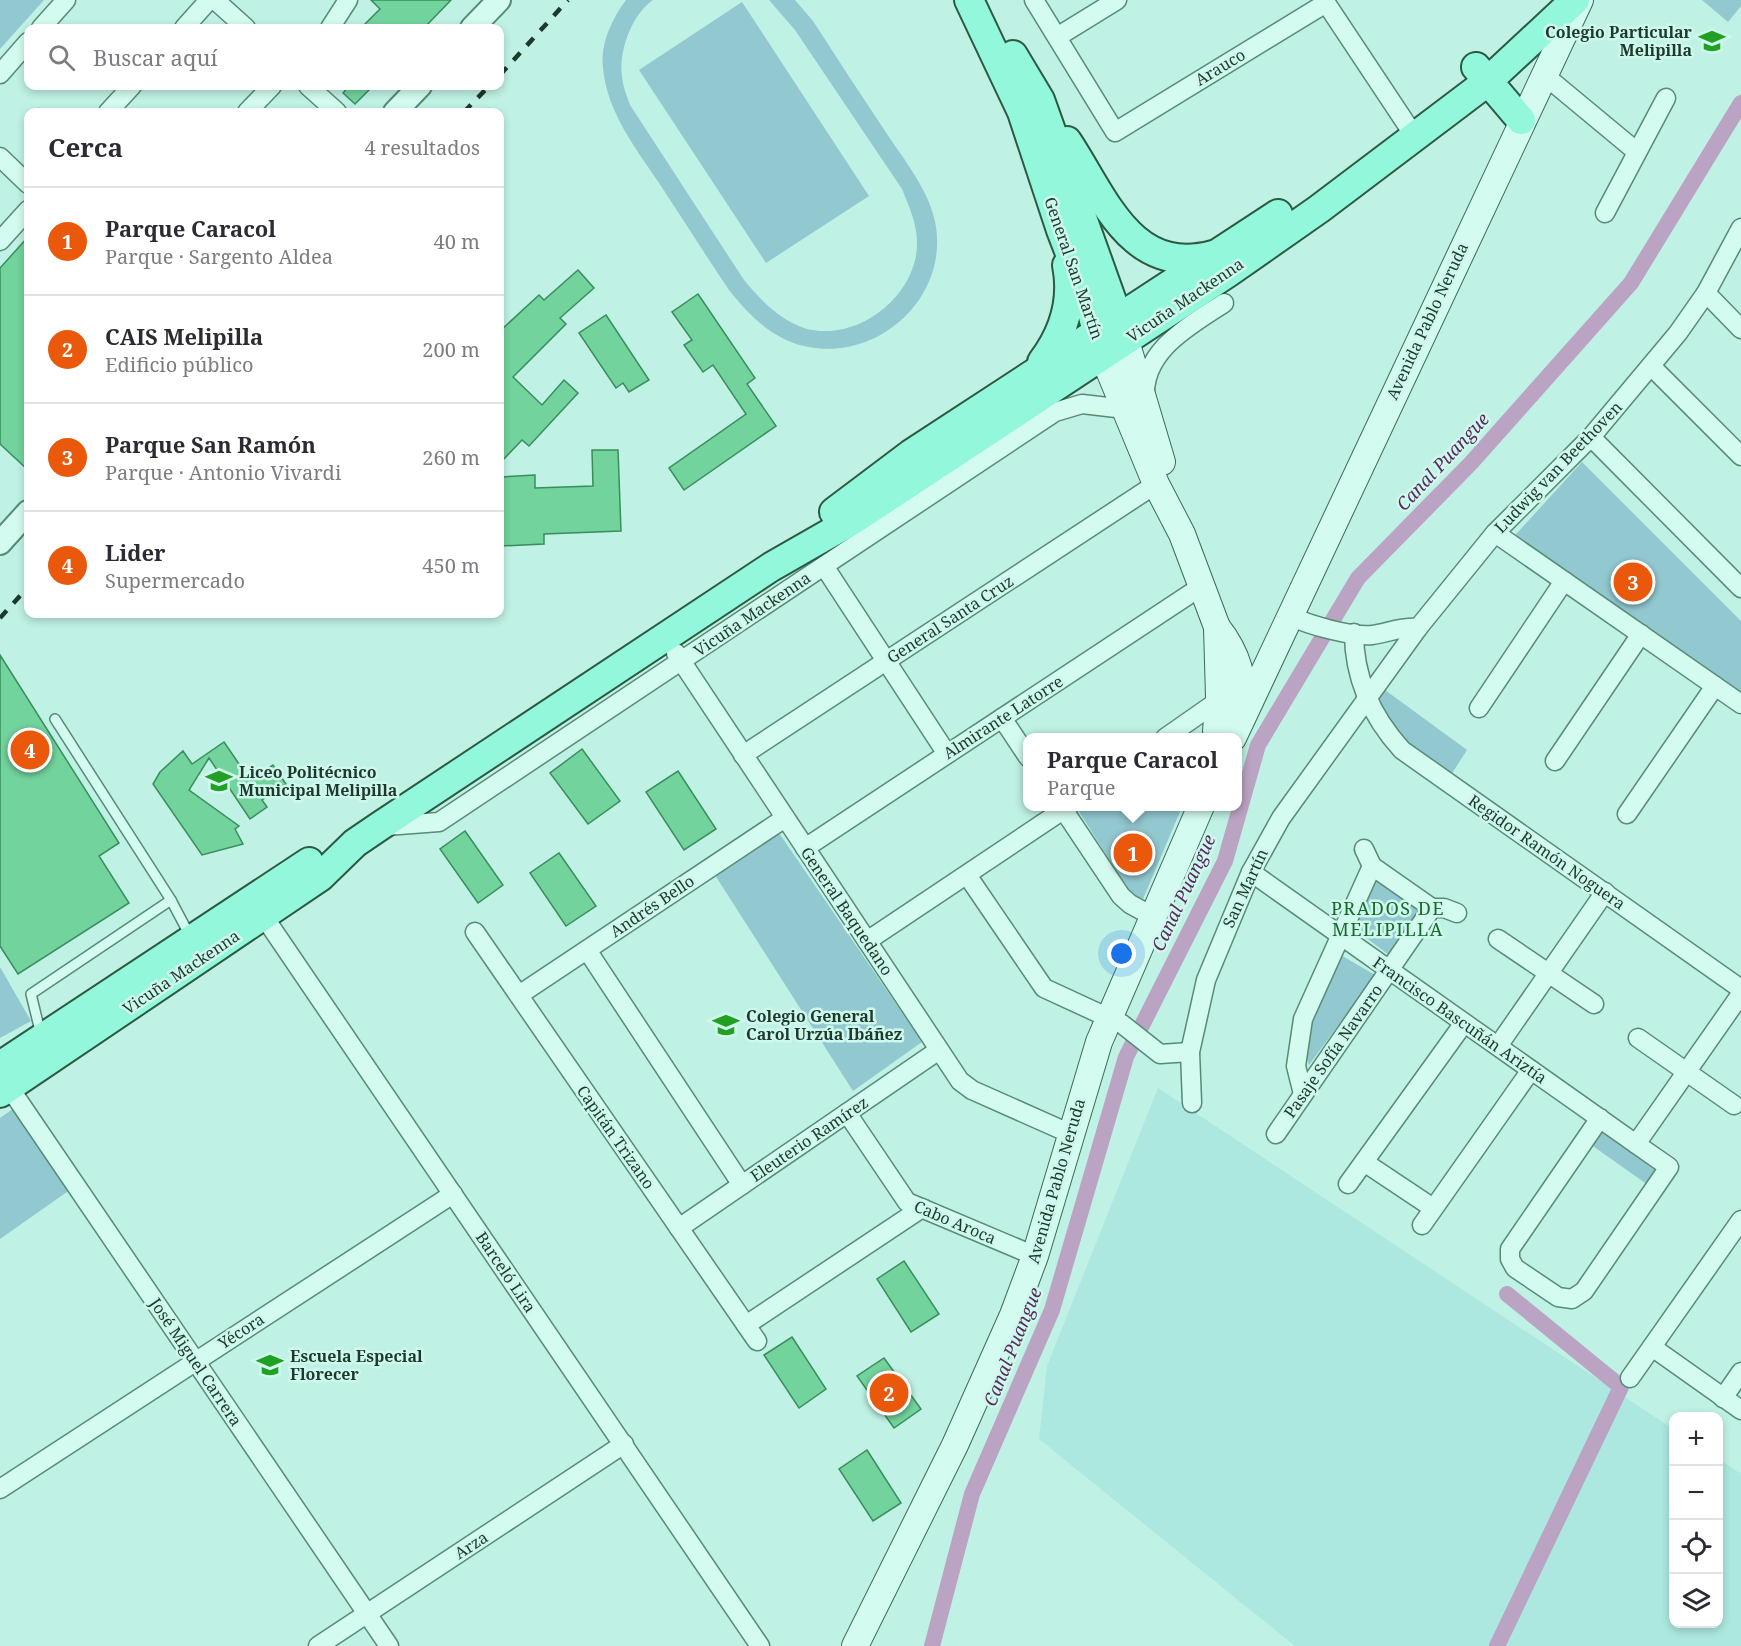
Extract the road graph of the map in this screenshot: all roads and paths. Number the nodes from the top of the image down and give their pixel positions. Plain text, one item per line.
1 (66, 0) edge
2 (209, 0) edge
3 (215, 0) edge
4 (348, 0) edge
5 (499, 0) edge
6 (969, 0) edge
7 (979, 0) edge
8 (1034, 0) edge
9 (1117, 0) edge
10 (1549, 0) edge
11 (1577, 0) edge
12 (1325, 2) edge
13 (45, 24) edge
14 (188, 24) edge
15 (242, 24) edge
16 (333, 24) edge
17 (476, 24) edge
18 (1057, 37) junction
19 (24, 47) edge
20 (0, 74) edge
21 (1481, 74) junction
22 (1543, 74) junction
23 (128, 90) edge
24 (268, 90) edge
25 (312, 90) edge
26 (416, 90) edge
27 (1666, 98) dead end
28 (1040, 100) junction
29 (112, 108) edge
30 (251, 108) edge
31 (333, 108) edge
32 (399, 108) edge
33 (1521, 120) junction
34 (1409, 130) junction
35 (1637, 152) junction
36 (0, 158) edge
37 (24, 180) edge
38 (1605, 213) dead end
39 (24, 214) edge
40 (1741, 228) edge
41 (1061, 230) junction
42 (0, 241) edge
43 (1217, 254) junction
44 (1706, 293) junction
45 (1224, 303) dead end
46 (1741, 329) edge
47 (1111, 336) junction
48 (1651, 366) junction
49 (1034, 372) junction
50 (1135, 407) junction
51 (1591, 437) junction
52 (1741, 456) edge
53 (1156, 484) junction
54 (24, 516) edge
55 (1495, 532) junction
56 (1182, 534) junction
57 (0, 543) edge
58 (824, 566) junction
59 (771, 567) junction
60 (1563, 581) junction
61 (1202, 586) junction
62 (1741, 588) edge
63 (1290, 616) junction
64 (1418, 628) junction
65 (1354, 633) junction
66 (1641, 634) junction
67 (1224, 635) junction
68 (665, 637) junction
69 (1271, 650) junction
70 (681, 661) junction
71 (886, 661) junction
72 (1243, 684) junction
73 (1715, 686) junction
74 (1367, 700) junction
75 (1218, 701) junction
76 (1741, 704) edge
77 (1479, 708) dead end
78 (1002, 718) junction
79 (55, 719) dead end
80 (1226, 731) edge
81 (1172, 733) edge
82 (1023, 750) edge
83 (947, 754) junction
84 (743, 755) junction
85 (1555, 761) dead end
86 (1061, 811) edge
87 (1067, 811) edge
88 (1198, 811) edge
89 (1627, 814) dead end
90 (785, 818) junction
91 (380, 826) junction
92 (805, 848) junction
93 (1364, 849) dead end
94 (1372, 866) junction
95 (1251, 872) junction
96 (967, 875) junction
97 (1605, 892) junction
98 (171, 900) junction
99 (258, 907) junction
100 (1432, 909) junction
101 (1457, 913) dead end
102 (1152, 915) junction
103 (476, 932) dead end
104 (1341, 935) junction
105 (191, 939) junction
106 (1498, 939) dead end
107 (867, 941) junction
108 (586, 950) junction
109 (1390, 970) junction
110 (1549, 973) junction
111 (173, 977) junction
112 (1741, 989) edge
113 (1741, 994) edge
114 (519, 995) junction
115 (1594, 1004) dead end
116 (1115, 1021) junction
117 (1464, 1023) junction
118 (41, 1038) junction
119 (1638, 1038) dead end
120 (1498, 1046) junction
121 (939, 1050) junction
122 (1184, 1052) junction
123 (1531, 1070) junction
124 (1686, 1071) junction
125 (2, 1082) edge
126 (1303, 1094) junction
127 (1192, 1103) dead end
128 (1734, 1105) dead end
129 (847, 1113) junction
130 (1600, 1118) junction
131 (1071, 1134) junction
132 (1276, 1134) dead end
133 (1636, 1144) junction
134 (1364, 1162) junction
135 (1348, 1184) dead end
136 (742, 1185) junction
137 (453, 1194) junction
138 (922, 1208) junction
139 (1433, 1208) junction
140 (1741, 1220) edge
141 (1422, 1224) dead end
142 (679, 1228) junction
143 (1035, 1256) junction
144 (746, 1325) junction
145 (757, 1341) dead end
146 (1652, 1347) junction
147 (195, 1362) junction
148 (1741, 1372) edge
149 (1630, 1378) dead end
150 (1723, 1398) junction
151 (1741, 1410) edge
152 (624, 1444) junction
153 (0, 1489) edge
154 (367, 1614) junction
155 (318, 1646) edge
156 (389, 1646) edge
157 (760, 1646) edge
158 (855, 1646) edge

1 - 13 street
2 - 14 street
3 - 15 street
4 - 16 street
5 - 17 street
6 - 41 main road, General San Martín
7 - 28 main road, General San Martín
8 - 18 street
9 - 18 street
10 - 21 main road, Vicuña Mackenna
11 - 21 main road, Vicuña Mackenna
11 - 22 main road, Avenida Pablo Neruda
12 - 18 street, Arauco
12 - 34 street
19 - 20 street
21 - 33 main road
21 - 34 main road, Vicuña Mackenna
22 - 33 main road, Avenida Pablo Neruda
22 - 35 street
23 - 29 street
24 - 30 street
25 - 31 street
26 - 32 street
27 - 35 street
28 - 43 main road
28 - 47 main road, General San Martín
33 - 63 main road, Avenida Pablo Neruda
34 - 43 main road, Vicuña Mackenna
34 - 47 main road, Vicuña Mackenna
35 - 38 street
36 - 37 street
39 - 42 street
40 - 44 street, Ludwig van Beethoven
41 - 47 main road, General San Martín
41 - 49 main road
43 - 47 main road, Vicuña Mackenna
44 - 46 street
44 - 48 street, Ludwig van Beethoven
45 - 50 street, Vicuña Mackenna
47 - 49 main road, Vicuña Mackenna
47 - 50 main road, General San Martín
47 - 59 main road, Vicuña Mackenna
48 - 51 street, Ludwig van Beethoven
48 - 52 street
49 - 59 main road, Vicuña Mackenna
50 - 53 main road, General San Martín
50 - 56 main road, General San Martín
50 - 58 street, Vicuña Mackenna
51 - 55 street, Ludwig van Beethoven
51 - 62 street
53 - 56 main road, General San Martín
53 - 71 street, General Santa Cruz
54 - 57 street
55 - 60 street
55 - 64 street, Ludwig van Beethoven
56 - 61 main road, General San Martín
58 - 70 street, Vicuña Mackenna
58 - 71 street
59 - 68 main road, Vicuña Mackenna
60 - 66 street
60 - 77 street
61 - 67 main road, General San Martín
61 - 78 street, Almirante Latorre
63 - 65 street
63 - 69 main road, Avenida Pablo Neruda
64 - 65 street
64 - 74 street, Ludwig van Beethoven
65 - 74 street, Regidor Ramón Noguera
66 - 73 street
66 - 85 street
67 - 69 main road
67 - 72 main road, General San Martín
67 - 75 main road, General San Martín
68 - 70 street, General Baquedano
68 - 91 main road, Vicuña Mackenna
69 - 72 main road, Avenida Pablo Neruda
69 - 80 main road, Avenida Pablo Neruda
70 - 84 street, General Baquedano
70 - 91 street, Vicuña Mackenna
71 - 83 street
71 - 84 street, General Santa Cruz
72 - 80 main road, General San Martín
73 - 76 street
73 - 89 street
74 - 95 street, San Martín
74 - 97 street, Regidor Ramón Noguera
75 - 80 main road, General San Martín
75 - 81 street
78 - 82 street
78 - 83 street, Almirante Latorre
79 - 98 lane
83 - 92 street, Almirante Latorre
84 - 90 street, General Baquedano
86 - 96 street
87 - 102 street
88 - 102 main road, Avenida Pablo Neruda
90 - 92 street, General Baquedano
90 - 108 street, Andrés Bello
91 - 99 main road, Vicuña Mackenna
92 - 107 street, General Baquedano
93 - 94 street
94 - 100 street
94 - 104 street
95 - 104 street, Francisco Bascuñán Ariztía
95 - 122 street, San Martín
96 - 107 street
96 - 116 street
97 - 110 street
97 - 112 street, Regidor Ramón Noguera
98 - 105 lane
98 - 118 lane
99 - 105 main road, Vicuña Mackenna
99 - 111 main road, Vicuña Mackenna
99 - 137 street, Barceló Lira
100 - 101 street
100 - 109 street, Pasaje Sofía Navarro
102 - 116 main road, Avenida Pablo Neruda
103 - 114 street, Capitán Trizano
104 - 109 street, Francisco Bascuñán Ariztía
104 - 126 street
105 - 111 lane
105 - 118 main road, Vicuña Mackenna
106 - 110 street
107 - 121 street, General Baquedano
108 - 114 street, Andrés Bello
108 - 136 street
109 - 117 street, Francisco Bascuñán Ariztía
109 - 126 street, Pasaje Sofía Navarro
110 - 115 street
110 - 120 street
111 - 125 main road, Vicuña Mackenna
113 - 124 street
114 - 142 street, Capitán Trizano
116 - 122 street
116 - 131 main road, Avenida Pablo Neruda
117 - 120 street, Francisco Bascuñán Ariztía
117 - 134 street
118 - 125 main road, Vicuña Mackenna
119 - 124 street
120 - 123 street, Francisco Bascuñán Ariztía
121 - 129 street, Eleuterio Ramírez
121 - 131 street, General Baquedano
122 - 127 street, San Martín
123 - 130 street, Francisco Bascuñán Ariztía
123 - 139 street
124 - 128 street
124 - 133 street
125 - 147 street, José Miguel Carrera
126 - 132 street, Pasaje Sofía Navarro
129 - 136 street, Eleuterio Ramírez
129 - 138 street, Cabo Aroca
130 - 133 street, Francisco Bascuñán Ariztía
130 - 133 street, Francisco Bascuñán Ariztía
131 - 143 main road, Avenida Pablo Neruda
134 - 135 street
134 - 139 street
136 - 142 street, Eleuterio Ramírez
137 - 147 street, Yécora
137 - 152 street, Barceló Lira
138 - 143 street, Cabo Aroca
138 - 144 street
139 - 141 street
140 - 146 street
142 - 144 street, Capitán Trizano
143 - 158 main road, Avenida Pablo Neruda
144 - 145 street, Capitán Trizano
146 - 149 street
146 - 150 street
147 - 153 street, Yécora
147 - 154 street, José Miguel Carrera
148 - 150 street
150 - 151 street
152 - 154 street, Arza
152 - 157 street, Barceló Lira
154 - 155 street, Arza
154 - 156 street, José Miguel Carrera

